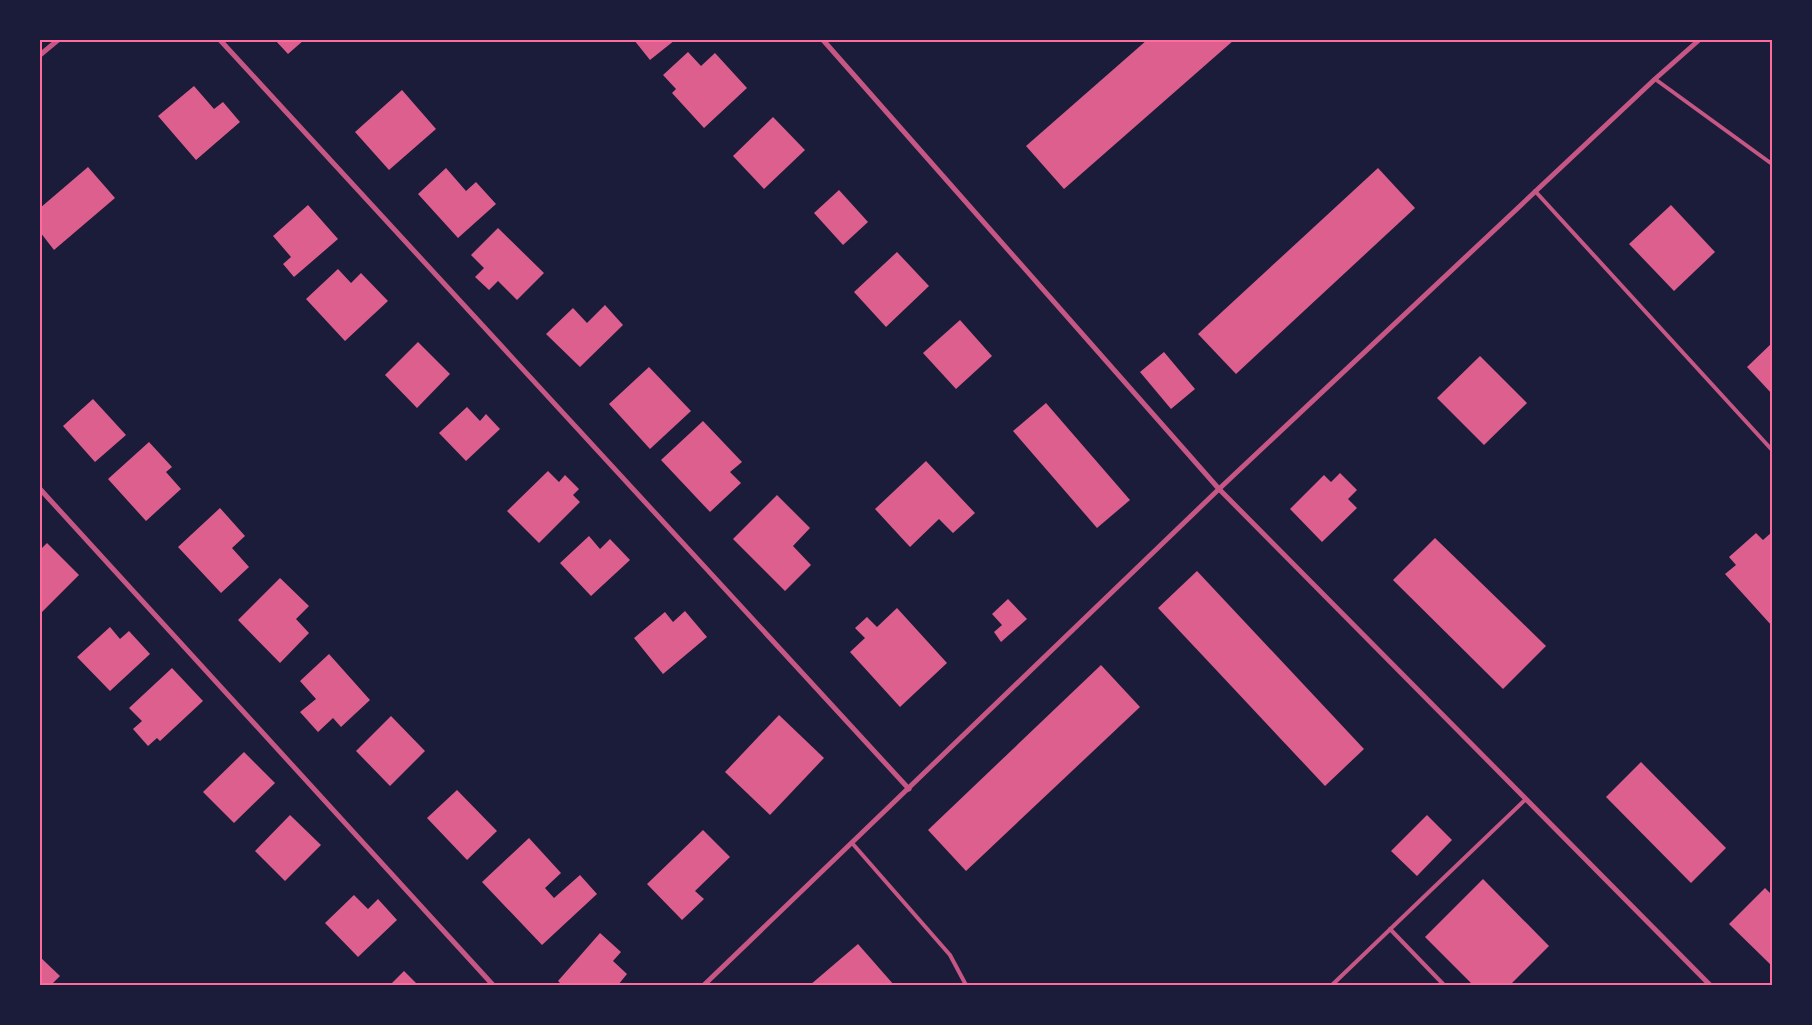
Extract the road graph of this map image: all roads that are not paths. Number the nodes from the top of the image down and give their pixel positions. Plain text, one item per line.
1 (58, 40) edge
2 (220, 40) edge
3 (823, 40) edge
4 (1699, 40) edge
5 (40, 55) edge
6 (1655, 79) junction
7 (1772, 164) edge
8 (1535, 191) junction
9 (1772, 450) edge
10 (40, 489) edge
11 (1219, 489) junction
12 (909, 788) junction
13 (1526, 799) junction
14 (852, 843) junction
15 (1390, 929) junction
16 (493, 985) edge
17 (704, 985) edge
18 (966, 985) edge
19 (1332, 985) edge
20 (1444, 985) edge
21 (1710, 985) edge

1 - 5 street
2 - 12 street
3 - 11 street
4 - 6 street
6 - 7 lane
6 - 8 street
8 - 9 lane
8 - 11 street
10 - 16 street
11 - 12 street
11 - 13 street
12 - 14 street
13 - 15 lane
13 - 21 street
14 - 17 street
14 - 18 lane
15 - 19 lane
15 - 20 lane

